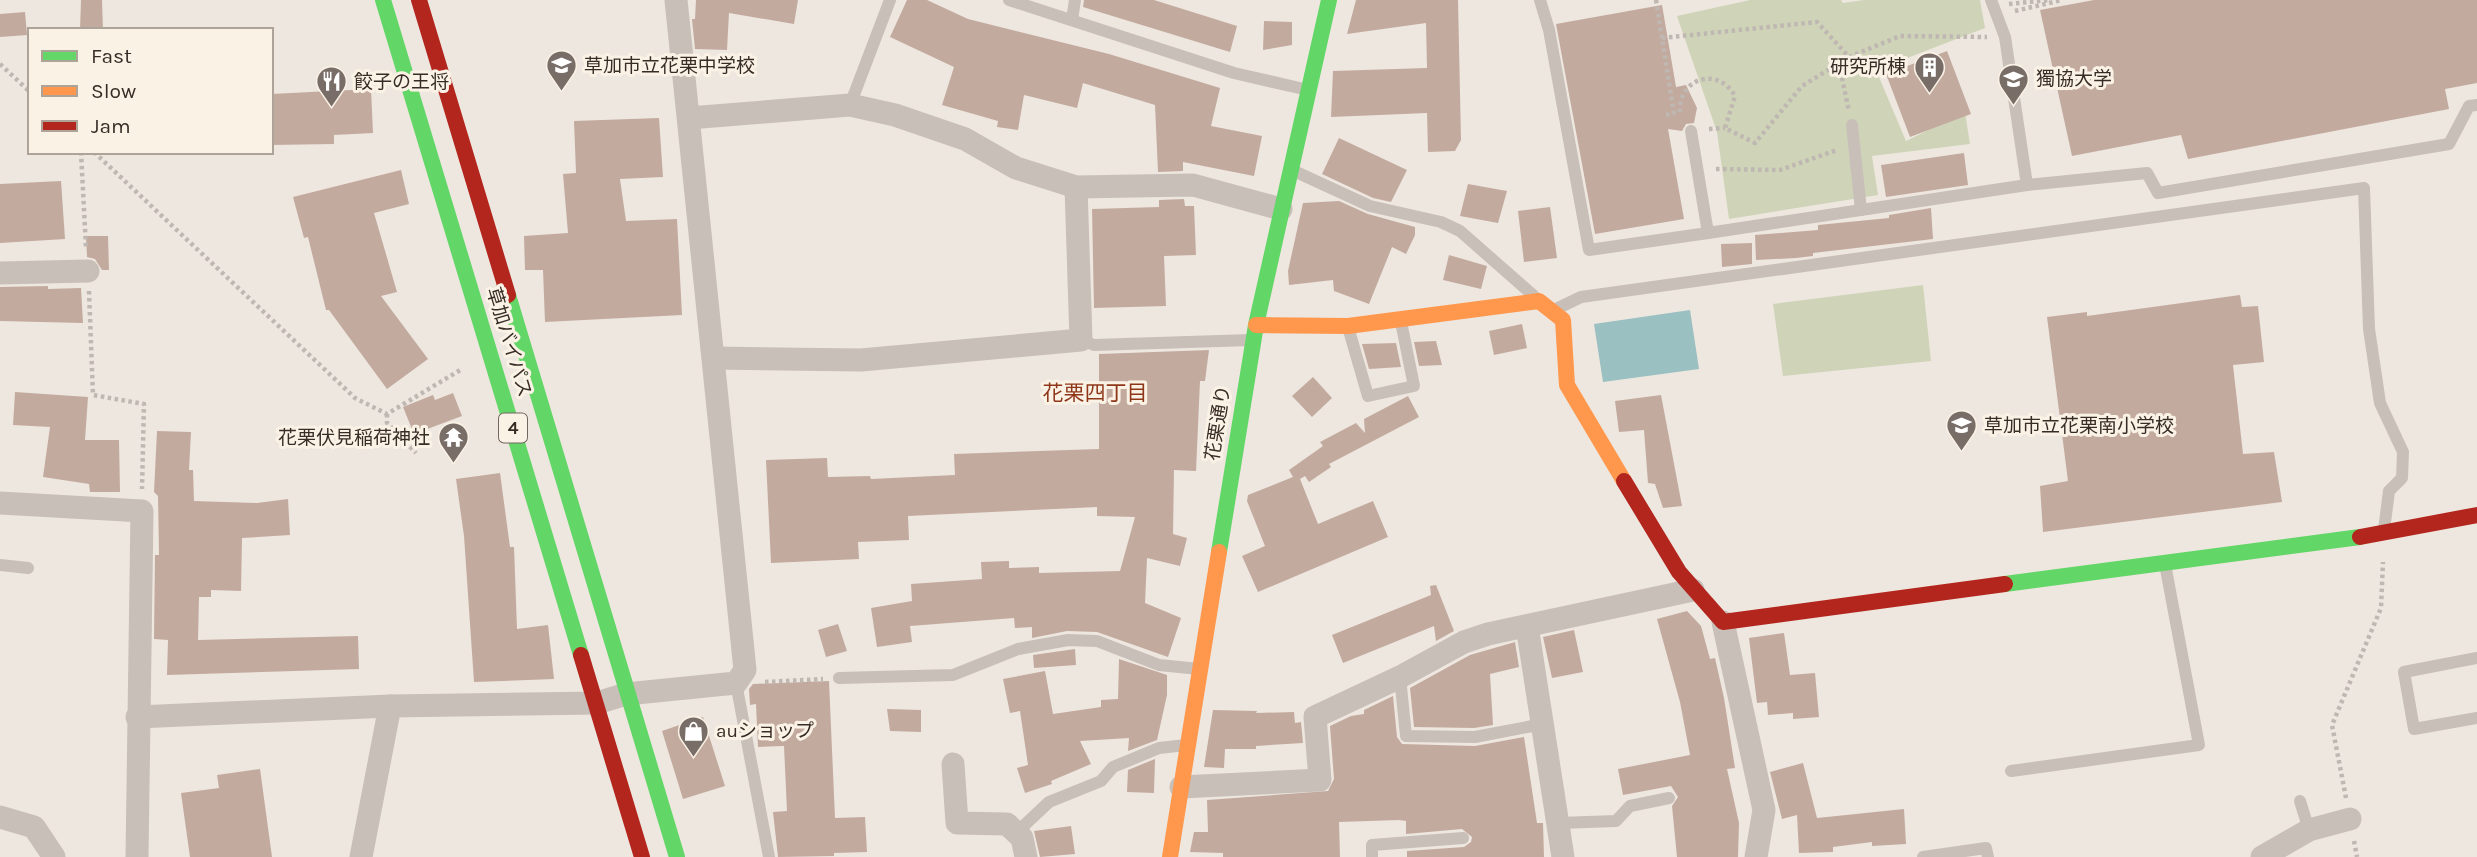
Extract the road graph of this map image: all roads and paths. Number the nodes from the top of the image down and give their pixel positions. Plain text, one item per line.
1 (383, 0) edge
2 (419, 0) edge
3 (676, 0) edge
4 (890, 0) edge
5 (1009, 0) edge
6 (1075, 0) edge
7 (1329, 0) edge
8 (1540, 0) edge
9 (1656, 0) edge
10 (2053, 0) edge
11 (2062, 0) edge
12 (1993, 7) edge
13 (1072, 20) junction
14 (2005, 37) junction
15 (1662, 38) junction
16 (1849, 57) junction
17 (0, 64) edge
18 (1839, 64) junction
19 (28, 90) edge
20 (1309, 90) junction
21 (850, 105) junction
22 (2477, 105) edge
23 (689, 118) junction
24 (1852, 125) joint
25 (1691, 131) dead end
26 (1854, 144) junction
27 (96, 154) edge
28 (1697, 168) junction
29 (1290, 170) junction
30 (2027, 185) junction
31 (1076, 187) junction
32 (1281, 209) junction
33 (1861, 210) junction
34 (1708, 233) junction
35 (88, 271) dead end
36 (0, 273) edge
37 (1539, 301) junction
38 (1554, 310) junction
39 (1401, 321) junction
40 (1348, 326) junction
41 (1254, 332) junction
42 (1081, 340) junction
43 (714, 358) junction
44 (470, 364) dead end
45 (93, 395) dead end
46 (387, 414) junction
47 (416, 453) dead end
48 (0, 503) edge
49 (142, 510) junction
50 (2477, 515) edge
51 (2383, 534) junction
52 (2165, 564) junction
53 (0, 565) edge
54 (28, 568) dead end
55 (1693, 590) junction
56 (1723, 622) junction
57 (1527, 626) junction
58 (2477, 658) edge
59 (1199, 669) junction
60 (1400, 677) junction
61 (839, 678) joint
62 (736, 683) junction
63 (626, 694) junction
64 (597, 703) junction
65 (390, 706) junction
66 (137, 717) junction
67 (2477, 718) edge
68 (1543, 724) junction
69 (1188, 745) junction
70 (953, 764) dead end
71 (2011, 771) dead end
72 (1181, 787) junction
73 (1669, 798) dead end
74 (2300, 801) dead end
75 (0, 817) edge
76 (2350, 819) junction
77 (1559, 823) junction
78 (2309, 830) junction
79 (1017, 832) junction
80 (1463, 838) dead end
81 (54, 857) edge
82 (136, 857) edge
83 (361, 857) edge
84 (642, 857) edge
85 (677, 857) edge
86 (769, 857) edge
87 (1026, 857) edge
88 (1170, 857) edge
89 (1372, 857) edge
90 (1563, 857) edge
91 (1756, 857) edge
92 (1923, 857) edge
93 (1988, 857) edge
94 (2263, 857) edge
95 (2357, 857) edge

1 - 64 main road, 草加バイパス / 4
2 - 63 main road, 草加バイパス / 4
3 - 23 street
4 - 21 lane
5 - 13 lane
6 - 13 lane
7 - 20 main road, 花栗通り
8 - 34 lane
9 - 15 path
10 - 12 path
11 - 12 path
12 - 14 lane
13 - 20 lane
14 - 16 path
14 - 30 lane
15 - 16 path
15 - 18 path
16 - 18 path
17 - 19 path
18 - 24 path
20 - 29 main road, 花栗通り
21 - 23 street
21 - 31 street
22 - 30 lane
23 - 43 street
24 - 26 lane
25 - 28 lane
26 - 28 path
26 - 33 lane
27 - 46 path
28 - 34 lane
29 - 32 main road, 花栗通り
29 - 37 lane
30 - 33 lane
31 - 32 street
31 - 42 street
32 - 41 main road, 花栗通り
33 - 34 lane
35 - 36 street
37 - 38 main road
37 - 39 main road
38 - 51 lane
38 - 55 main road
39 - 40 main road
39 - 40 lane
40 - 41 main road
41 - 42 lane
41 - 59 main road, 花栗通り
42 - 43 street
43 - 62 street
44 - 46 path
45 - 49 path
46 - 47 path
48 - 49 street
49 - 66 street
50 - 51 main road
51 - 52 main road
51 - 76 path
52 - 56 main road
52 - 71 lane
53 - 54 lane
55 - 56 main road
55 - 57 street
56 - 91 street
57 - 60 street
57 - 68 street
58 - 67 lane
59 - 61 lane
59 - 69 main road, 花栗通り
60 - 68 lane
60 - 72 street
61 - 62 path
62 - 63 street
62 - 86 lane
63 - 64 street
63 - 85 main road, 草加バイパス / 4
64 - 65 street
64 - 84 main road, 草加バイパス / 4
65 - 66 street
65 - 83 street
66 - 82 street
68 - 77 street
69 - 72 main road, 花栗通り
69 - 79 lane
70 - 79 street
72 - 88 main road, 花栗通り
73 - 77 lane
74 - 78 lane
75 - 81 street
76 - 78 street
76 - 95 path
77 - 90 street
78 - 94 street
79 - 87 street
80 - 89 lane
92 - 93 lane

